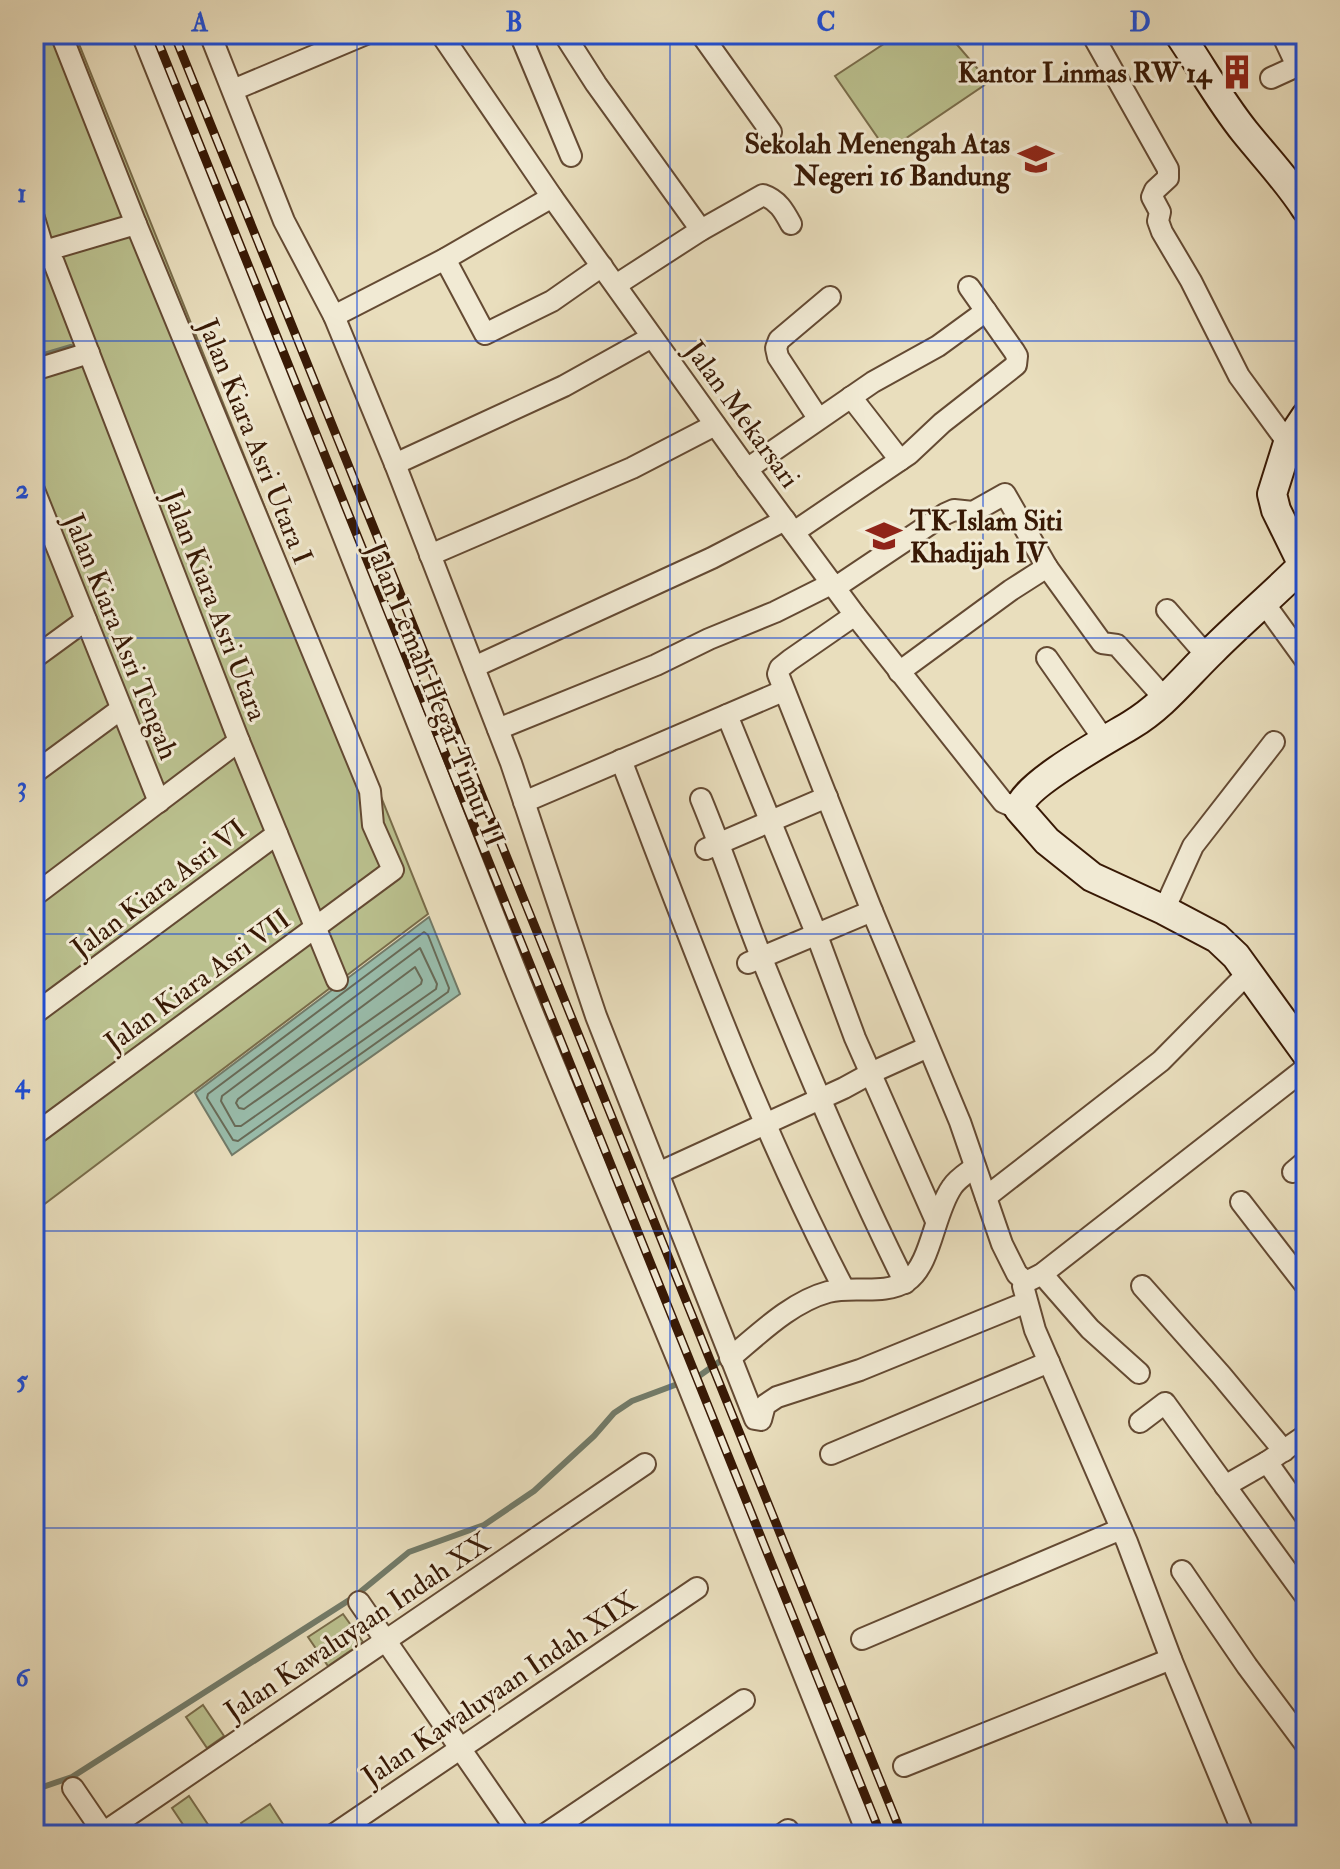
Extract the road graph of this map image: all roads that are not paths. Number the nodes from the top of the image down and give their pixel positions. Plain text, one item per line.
1 (61, 34) edge
2 (142, 34) edge
3 (210, 34) edge
4 (366, 34) edge
5 (441, 34) edge
6 (520, 34) edge
7 (564, 34) edge
8 (701, 34) edge
9 (1092, 34) edge
10 (1179, 34) edge
11 (1282, 34) edge
12 (1301, 64) edge
13 (1271, 78) dead end
14 (233, 90) junction
15 (771, 132) dead end
16 (571, 156) dead end
17 (552, 197) junction
18 (1306, 209) edge
19 (34, 218) edge
20 (136, 224) junction
21 (791, 224) dead end
22 (701, 230) junction
23 (39, 252) edge
24 (445, 259) junction
25 (602, 266) junction
26 (616, 285) junction
27 (969, 287) dead end
28 (830, 297) dead end
29 (986, 311) junction
30 (334, 316) junction
31 (652, 337) junction
32 (89, 353) junction
33 (34, 370) edge
34 (851, 397) junction
35 (1306, 416) edge
36 (818, 418) junction
37 (715, 425) junction
38 (1288, 443) junction
39 (900, 460) junction
40 (395, 464) junction
41 (747, 469) junction
42 (34, 490) edge
43 (790, 526) junction
44 (40, 527) edge
45 (430, 555) junction
46 (1305, 564) edge
47 (1047, 567) junction
48 (834, 585) junction
49 (1264, 603) junction
50 (1167, 610) dead end
51 (855, 615) junction
52 (86, 620) junction
53 (1207, 656) junction
54 (34, 658) edge
55 (1047, 658) dead end
56 (1306, 661) edge
57 (482, 664) junction
58 (899, 672) junction
59 (783, 691) junction
60 (1165, 699) junction
61 (121, 709) junction
62 (727, 715) junction
63 (508, 725) junction
64 (239, 741) junction
65 (1105, 741) junction
66 (1274, 742) dead end
67 (621, 760) junction
68 (34, 773) edge
69 (827, 797) junction
70 (523, 799) junction
71 (701, 799) dead end
72 (159, 802) junction
73 (1019, 809) junction
74 (770, 822) junction
75 (277, 834) junction
76 (713, 847) junction
77 (393, 870) joint
78 (34, 896) edge
79 (1164, 910) junction
80 (872, 911) junction
81 (315, 928) junction
82 (816, 933) junction
83 (754, 960) junction
84 (1248, 973) junction
85 (337, 980) dead end
86 (34, 1014) edge
87 (928, 1047) junction
88 (1306, 1053) edge
89 (1306, 1068) edge
90 (872, 1074) junction
91 (820, 1098) junction
92 (766, 1124) junction
93 (34, 1135) edge
94 (975, 1167) junction
95 (658, 1173) junction
96 (986, 1197) junction
97 (1241, 1202) dead end
98 (936, 1221) junction
99 (1033, 1278) junction
100 (905, 1283) junction
101 (1142, 1286) dead end
102 (1306, 1286) edge
103 (844, 1289) junction
104 (1017, 1306) dead end
105 (730, 1355) junction
106 (1049, 1362) junction
107 (1139, 1373) dead end
108 (1140, 1422) dead end
109 (1306, 1435) edge
110 (831, 1454) dead end
111 (1275, 1456) junction
112 (645, 1464) dead end
113 (1225, 1486) junction
114 (1306, 1517) edge
115 (1121, 1529) junction
116 (1182, 1571) dead end
117 (697, 1588) dead end
118 (1306, 1597) edge
119 (359, 1602) dead end
120 (862, 1639) dead end
121 (385, 1640) junction
122 (1171, 1659) junction
123 (744, 1700) dead end
124 (1306, 1745) edge
125 (460, 1748) junction
126 (904, 1766) dead end
127 (73, 1788) dead end
128 (103, 1834) edge
129 (333, 1835) edge
130 (520, 1835) edge
131 (544, 1835) edge
132 (868, 1835) edge
133 (1244, 1835) edge

1 - 20 street, Jalan Kiara Asri Utara I
2 - 132 street, Jalan Lemah Hegar Timur II
3 - 14 street
4 - 14 street
5 - 17 street, Jalan Mekarsari
6 - 16 street
7 - 22 street
8 - 15 street
9 - 38 street
10 - 18 street
11 - 12 street
12 - 13 street
14 - 30 street
17 - 24 street
17 - 25 street, Jalan Mekarsari
19 - 23 street, Jalan Kiara Asri Utara
20 - 23 street
20 - 77 street, Jalan Kiara Asri Utara I
21 - 22 street
22 - 26 street
23 - 32 street, Jalan Kiara Asri Utara
24 - 25 street
24 - 30 street
25 - 26 street, Jalan Mekarsari
26 - 31 street, Jalan Mekarsari
27 - 29 street
28 - 36 street
29 - 34 street
29 - 39 street
30 - 40 street
31 - 37 street, Jalan Mekarsari
31 - 40 street
32 - 33 street
32 - 64 street, Jalan Kiara Asri Utara
34 - 36 street
34 - 39 street
35 - 38 street
36 - 41 street
37 - 41 street, Jalan Mekarsari
37 - 45 street
38 - 46 street
39 - 43 street
40 - 45 street
41 - 43 street, Jalan Mekarsari
42 - 44 street, Jalan Kiara Asri Tengah
43 - 48 street, Jalan Mekarsari
43 - 57 street
44 - 52 street, Jalan Kiara Asri Tengah
45 - 57 street
46 - 49 street
47 - 48 street
47 - 58 street
47 - 60 street
48 - 51 street, Jalan Mekarsari
48 - 63 street
49 - 53 street
49 - 56 street
50 - 53 street
51 - 58 street, Jalan Mekarsari
51 - 59 street
52 - 54 street
52 - 61 street, Jalan Kiara Asri Tengah
53 - 60 street
55 - 65 street
57 - 63 street
58 - 73 street, Jalan Mekarsari
59 - 62 street
59 - 69 street
60 - 65 street
61 - 68 street
61 - 72 street, Jalan Kiara Asri Tengah
62 - 67 street
62 - 74 street
63 - 70 street
64 - 72 street
64 - 75 street, Jalan Kiara Asri Utara
65 - 73 street
66 - 79 street
67 - 70 street
67 - 92 street
69 - 74 street
69 - 80 street
70 - 95 street
71 - 76 street
72 - 78 street
73 - 79 street
74 - 76 street
74 - 82 street
75 - 81 street, Jalan Kiara Asri Utara
75 - 86 street, Jalan Kiara Asri VI
76 - 83 street
77 - 81 street, Jalan Kiara Asri VII
79 - 84 street
80 - 82 street
80 - 87 street
81 - 85 street, Jalan Kiara Asri Utara
81 - 93 street, Jalan Kiara Asri VII
82 - 83 street
82 - 90 street
83 - 91 street
84 - 88 street
84 - 96 street
87 - 90 street
87 - 94 street
89 - 99 street
90 - 91 street
90 - 98 street
91 - 92 street
91 - 100 street
92 - 95 street
92 - 103 street
94 - 96 street
94 - 98 street
95 - 105 street
96 - 99 street
97 - 102 street
98 - 100 street
99 - 106 street
99 - 107 street
100 - 103 street
101 - 111 street
103 - 105 street
104 - 105 street
106 - 110 street
106 - 115 street
108 - 113 street
109 - 111 street
111 - 113 street
111 - 114 street
112 - 121 street, Jalan Kawaluyaan Indah XX
113 - 118 street
115 - 120 street
115 - 122 street
116 - 124 street
117 - 125 street, Jalan Kawaluyaan Indah XIX
119 - 121 street
121 - 125 street
121 - 128 street, Jalan Kawaluyaan Indah XX
122 - 126 street
122 - 133 street
123 - 131 street
125 - 129 street, Jalan Kawaluyaan Indah XIX
125 - 130 street
127 - 128 street

